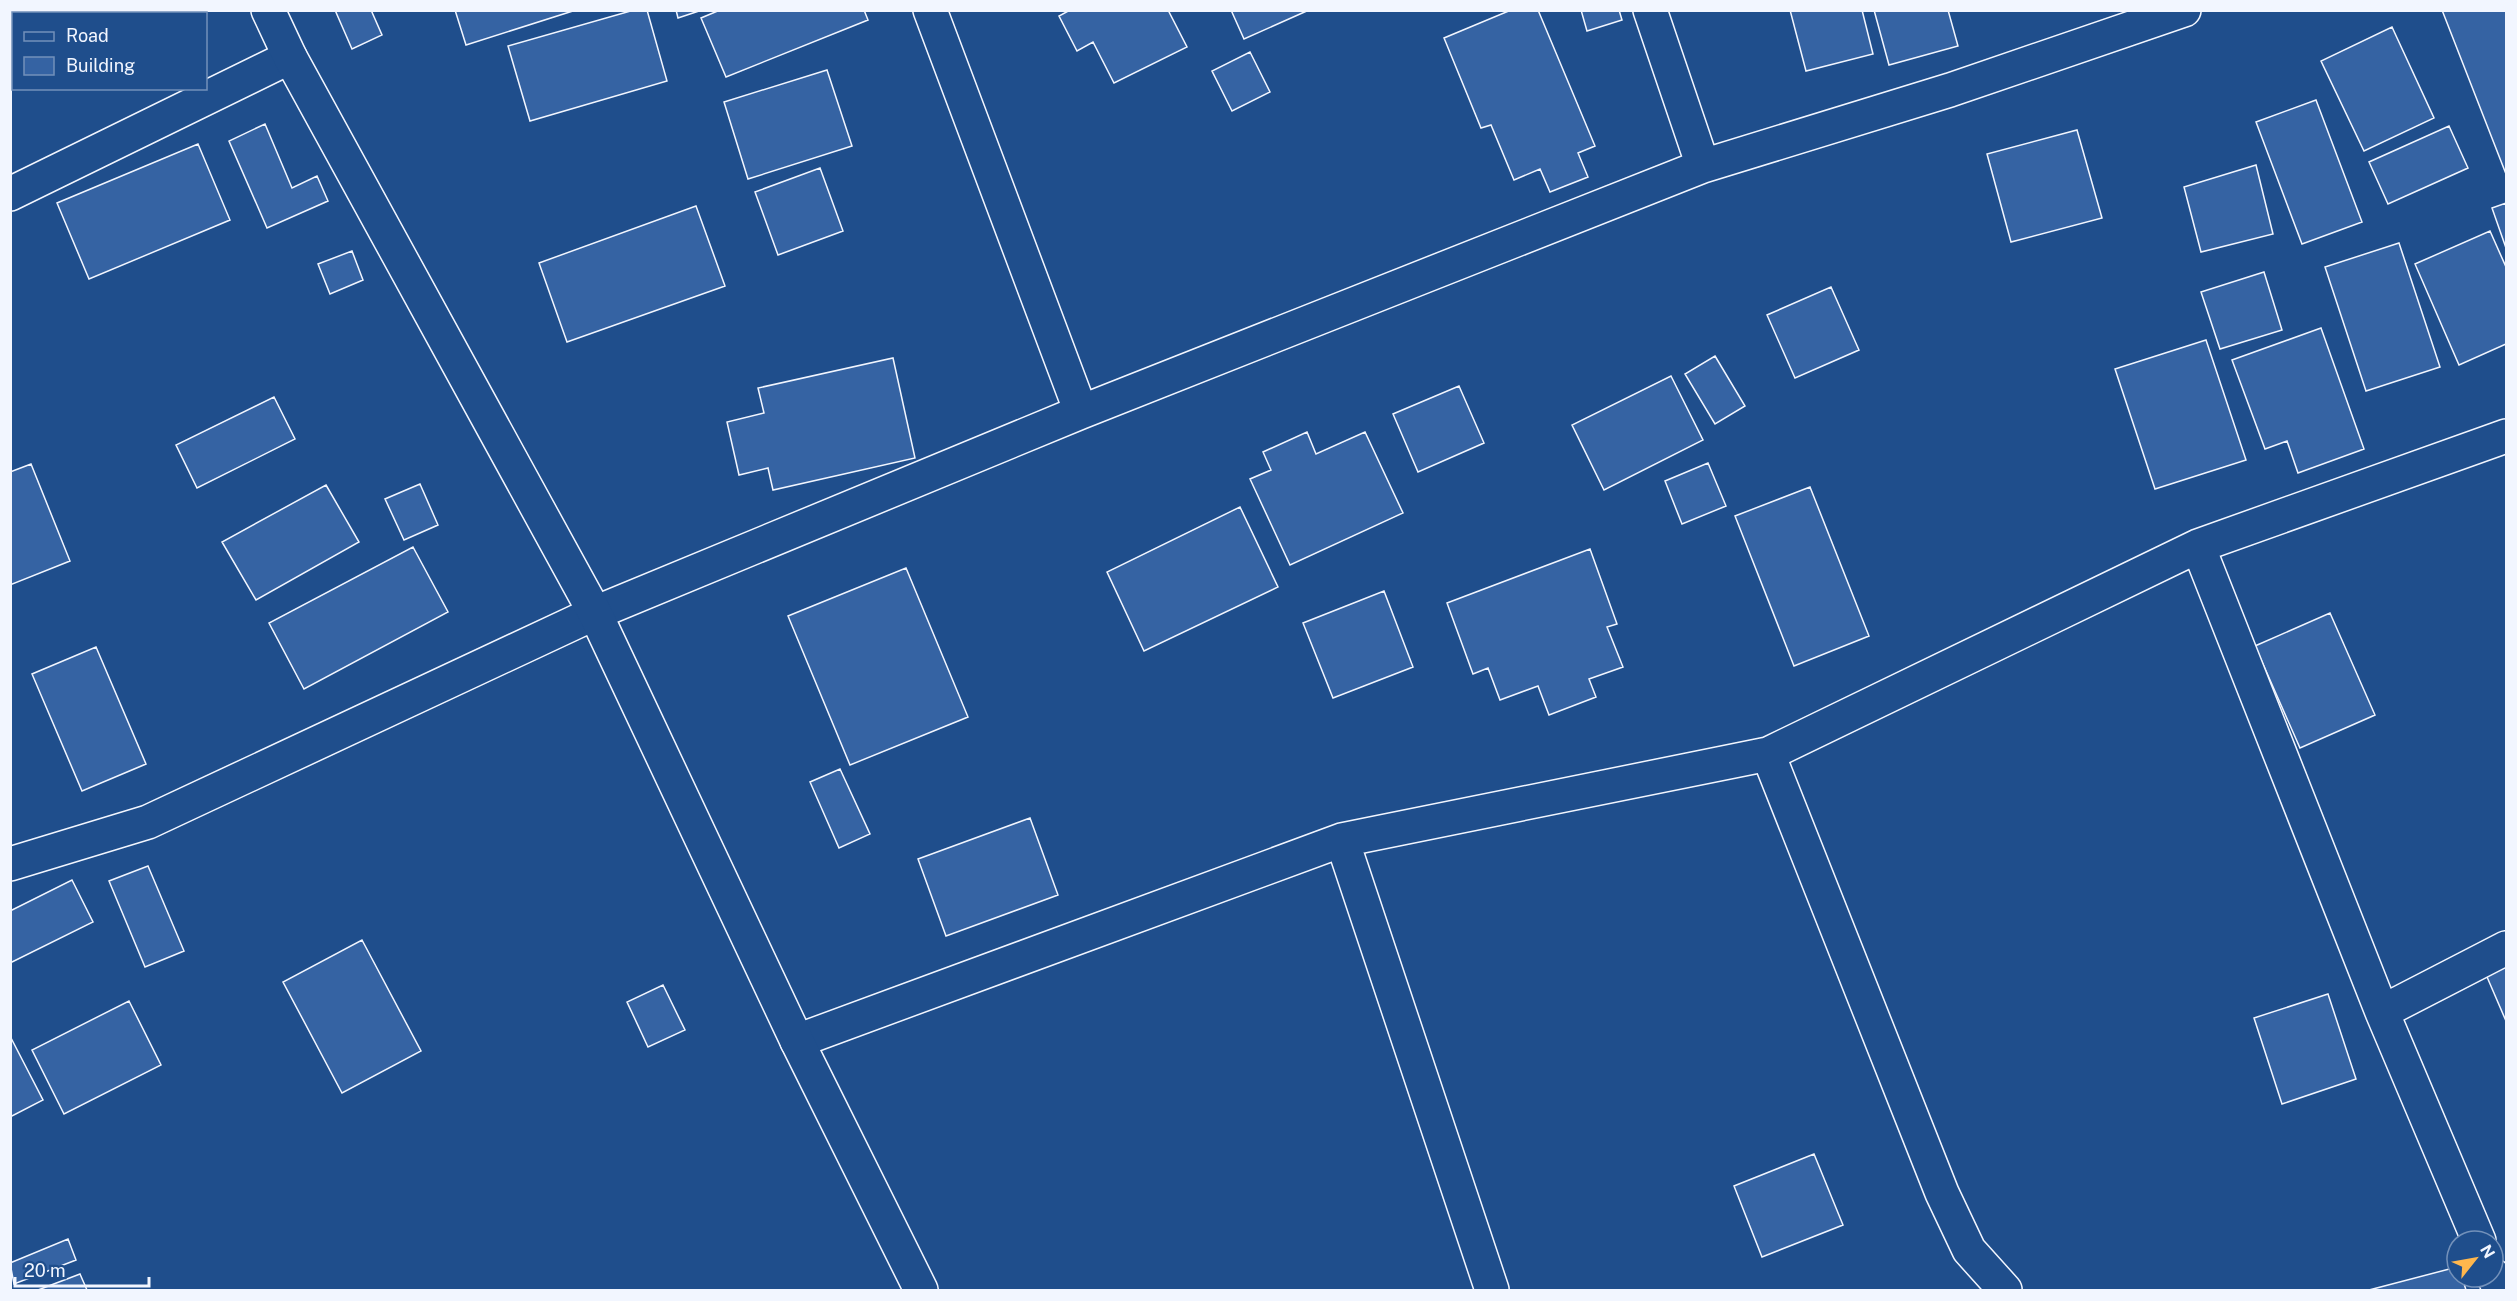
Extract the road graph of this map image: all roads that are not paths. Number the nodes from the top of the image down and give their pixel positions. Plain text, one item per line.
1 (268, 10) edge
2 (930, 10) edge
3 (1650, 10) edge
4 (2184, 10) edge
5 (290, 57) junction
6 (1703, 166) junction
7 (10, 194) edge
8 (1081, 412) junction
9 (2506, 436) edge
10 (2198, 546) junction
11 (595, 613) junction
12 (1768, 754) junction
13 (1342, 840) junction
14 (10, 864) edge
15 (2506, 948) edge
16 (2382, 1012) junction
17 (797, 1041) junction
18 (2474, 1229) edge
19 (921, 1290) edge
20 (1492, 1290) edge
21 (2005, 1290) edge

1 - 5 street
2 - 8 street
3 - 6 street
4 - 6 street
5 - 7 street
5 - 11 street
6 - 8 street
8 - 11 street
9 - 10 street
10 - 12 street
10 - 16 street
11 - 14 street
11 - 17 street
12 - 13 street
12 - 21 street
13 - 17 street
13 - 20 street
15 - 16 street
16 - 18 street
17 - 19 street

